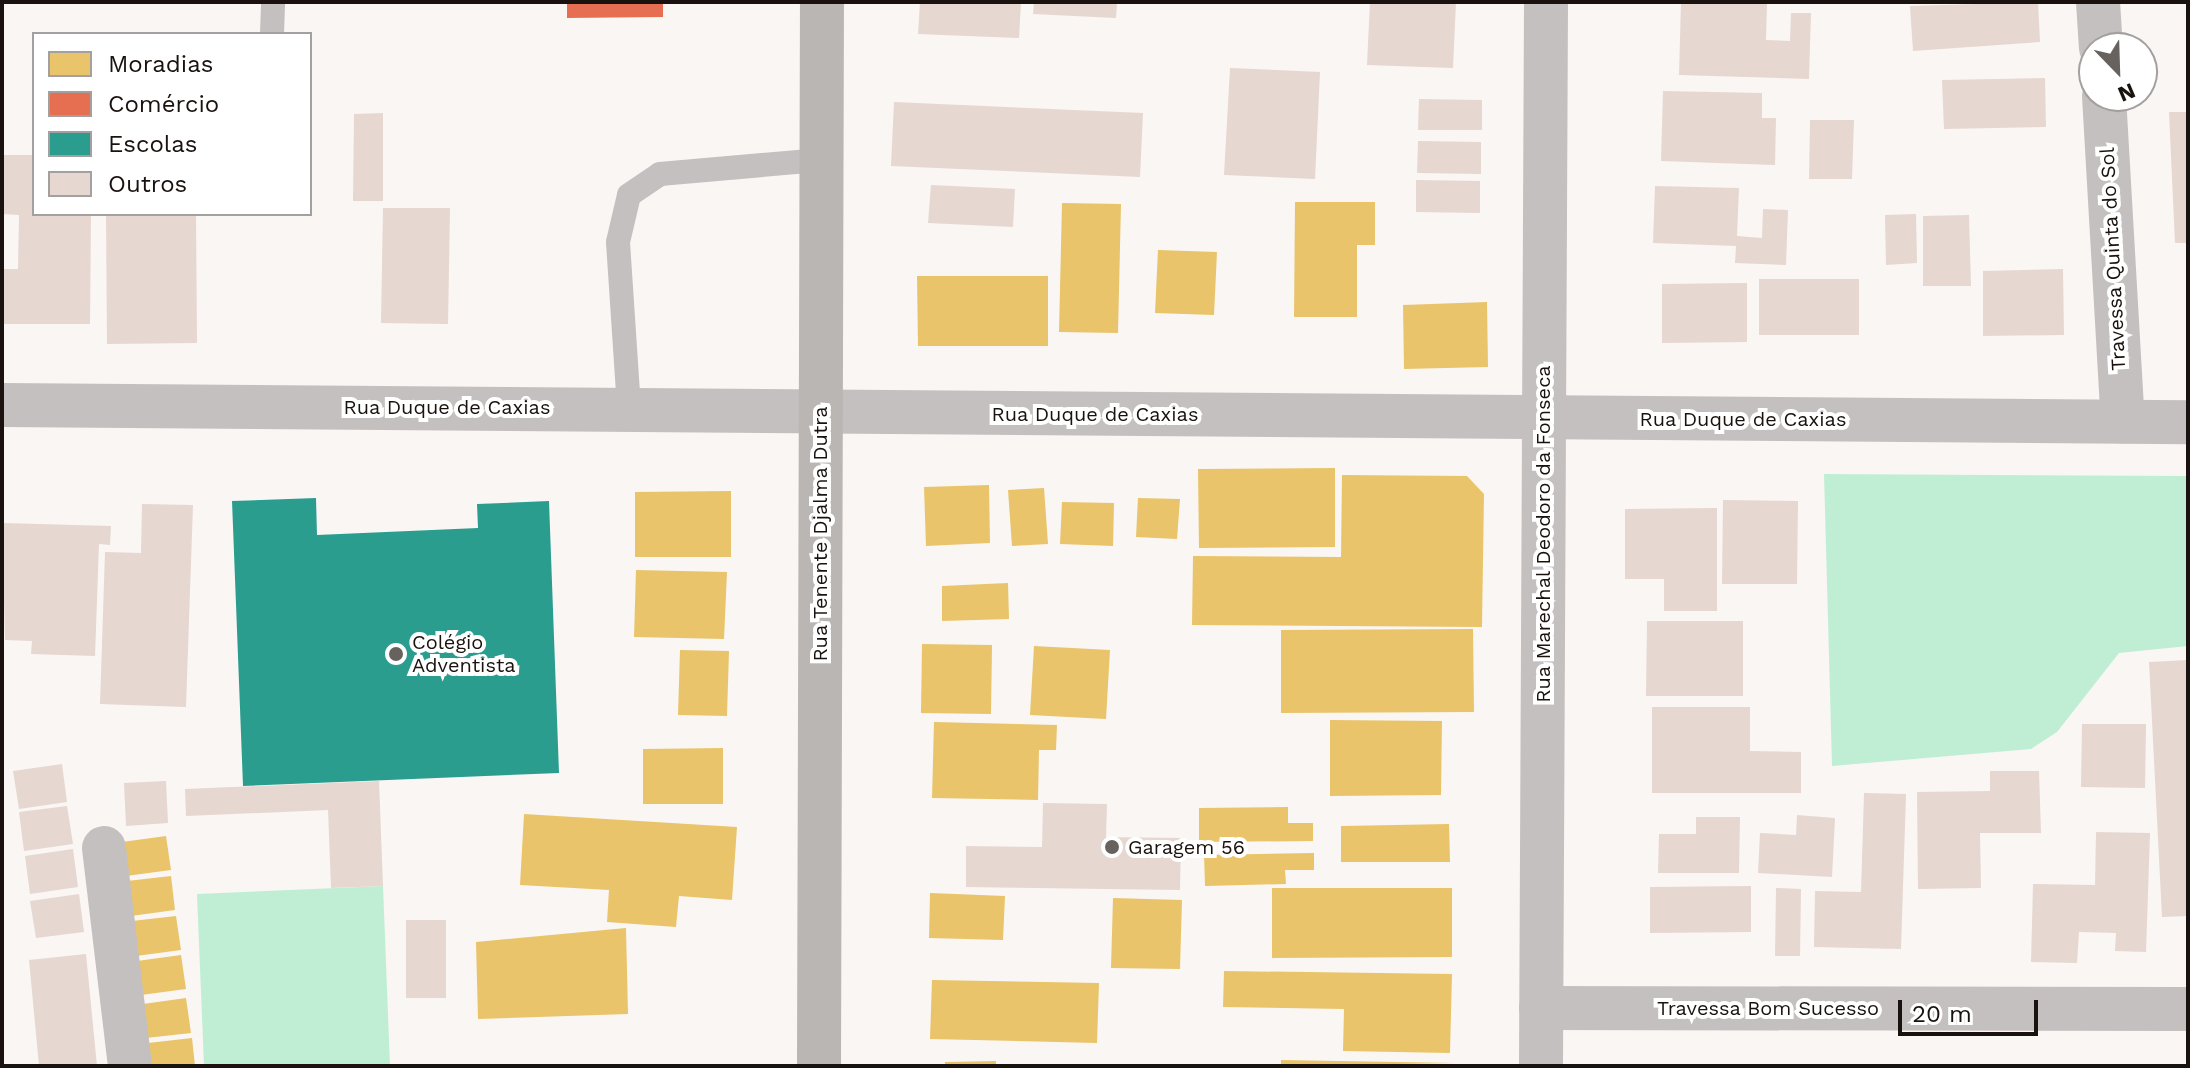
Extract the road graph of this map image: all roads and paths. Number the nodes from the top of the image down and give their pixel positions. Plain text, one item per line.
1 (273, 2) edge
2 (822, 2) edge
3 (1546, 2) edge
4 (2098, 2) edge
5 (272, 32) edge
6 (2100, 32) edge
7 (2105, 112) edge
8 (821, 160) junction
9 (2, 405) edge
10 (629, 408) junction
11 (821, 411) junction
12 (1544, 417) junction
13 (2123, 421) junction
14 (2188, 422) edge
15 (104, 848) dead end
16 (1541, 1008) junction
17 (2188, 1009) edge
18 (130, 1066) edge
19 (819, 1066) edge
20 (1541, 1066) edge

1 - 5 lane
2 - 8 main road, Rua Tenente Djalma Dutra
3 - 12 street, Rua Marechal Deodoro da Fonseca
4 - 6 street
7 - 13 street, Travessa Quinta do Sol
8 - 10 lane
8 - 11 main road, Rua Tenente Djalma Dutra
9 - 10 street, Rua Duque de Caxias
10 - 11 street, Rua Duque de Caxias
11 - 12 street, Rua Duque de Caxias
11 - 19 main road, Rua Tenente Djalma Dutra
12 - 13 street, Rua Duque de Caxias
12 - 16 street, Rua Marechal Deodoro da Fonseca
13 - 14 street, Rua Duque de Caxias
15 - 18 street
16 - 17 street, Travessa Bom Sucesso
16 - 20 street, Rua Marechal Deodoro da Fonseca

